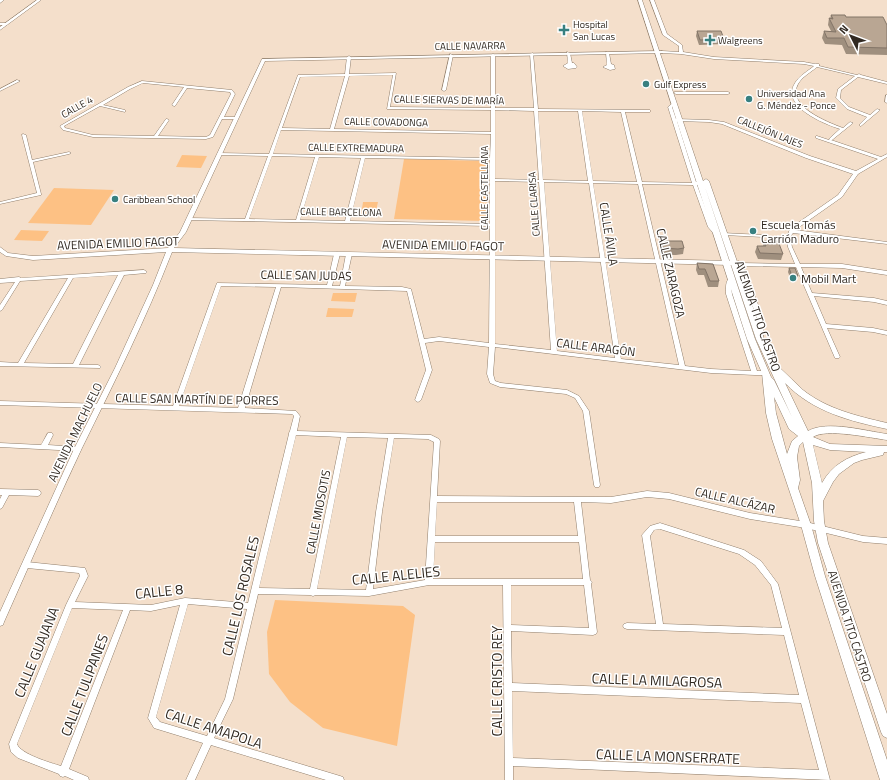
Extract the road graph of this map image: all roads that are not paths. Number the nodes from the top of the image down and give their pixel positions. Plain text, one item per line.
1 (34, 0) edge
2 (39, 0) edge
3 (640, 0) edge
4 (646, 0) edge
5 (652, 0) edge
6 (0, 24) edge
7 (6, 24) junction
8 (0, 29) edge
9 (607, 52) junction
10 (659, 52) junction
11 (568, 53) junction
12 (681, 53) junction
13 (492, 54) junction
14 (532, 54) junction
15 (451, 55) junction
16 (349, 57) junction
17 (570, 64) dead end
18 (818, 65) junction
19 (609, 66) dead end
20 (347, 75) junction
21 (859, 75) junction
22 (18, 81) dead end
23 (887, 83) edge
24 (186, 87) junction
25 (0, 90) edge
26 (444, 90) dead end
27 (676, 93) junction
28 (728, 93) dead end
29 (887, 96) edge
30 (887, 102) edge
31 (99, 105) junction
32 (174, 105) dead end
33 (493, 109) junction
34 (536, 110) junction
35 (580, 110) junction
36 (878, 110) dead end
37 (124, 111) dead end
38 (623, 111) junction
39 (649, 111) dead end
40 (870, 117) junction
41 (221, 118) junction
42 (236, 118) junction
43 (167, 120) dead end
44 (678, 120) junction
45 (851, 123) dead end
46 (861, 125) dead end
47 (280, 129) junction
48 (843, 129) junction
49 (332, 130) junction
50 (493, 133) junction
51 (24, 135) dead end
52 (156, 136) junction
53 (817, 137) dead end
54 (831, 139) dead end
55 (69, 153) dead end
56 (219, 154) junction
57 (270, 155) junction
58 (887, 155) edge
59 (317, 156) junction
60 (363, 157) junction
61 (880, 158) junction
62 (492, 159) junction
63 (32, 161) junction
64 (856, 173) junction
65 (493, 180) junction
66 (542, 181) junction
67 (591, 182) junction
68 (640, 183) junction
69 (701, 183) junction
70 (0, 203) edge
71 (189, 219) junction
72 (247, 220) junction
73 (298, 220) junction
74 (347, 222) junction
75 (492, 225) junction
76 (791, 231) junction
77 (720, 234) junction
78 (763, 236) dead end
79 (887, 243) edge
80 (0, 249) edge
81 (170, 250) junction
82 (3, 254) edge
83 (337, 254) junction
84 (349, 254) junction
85 (492, 257) junction
86 (548, 259) junction
87 (603, 260) junction
88 (658, 261) junction
89 (733, 263) junction
90 (798, 264) junction
91 (144, 272) dead end
92 (122, 273) junction
93 (887, 273) edge
94 (72, 276) junction
95 (19, 279) junction
96 (0, 280) edge
97 (279, 286) junction
98 (329, 287) junction
99 (342, 287) junction
100 (810, 294) junction
101 (887, 303) edge
102 (0, 309) edge
103 (824, 326) junction
104 (887, 333) edge
105 (423, 341) junction
106 (492, 346) junction
107 (554, 353) junction
108 (837, 357) dead end
109 (618, 360) junction
110 (0, 364) edge
111 (20, 365) junction
112 (75, 366) junction
113 (98, 367) dead end
114 (683, 368) junction
115 (764, 371) junction
116 (418, 400) dead end
117 (0, 403) edge
118 (100, 407) junction
119 (175, 408) junction
120 (241, 410) junction
121 (294, 412) joint
122 (887, 426) edge
123 (292, 433) junction
124 (50, 435) dead end
125 (344, 435) junction
126 (392, 436) junction
127 (806, 437) junction
128 (887, 437) edge
129 (0, 445) edge
130 (44, 446) junction
131 (78, 449) junction
132 (887, 449) edge
133 (887, 453) edge
134 (597, 485) dead end
135 (4, 492) edge
136 (795, 492) junction
137 (38, 493) dead end
138 (434, 500) junction
139 (577, 500) junction
140 (819, 503) junction
141 (0, 506) edge
142 (806, 525) junction
143 (820, 528) junction
144 (432, 539) junction
145 (582, 540) junction
146 (887, 541) edge
147 (27, 565) junction
148 (429, 582) junction
149 (508, 582) junction
150 (588, 582) junction
151 (255, 591) junction
152 (313, 593) junction
153 (369, 593) junction
154 (185, 601) junction
155 (70, 605) junction
156 (251, 606) junction
157 (128, 607) junction
158 (0, 622) edge
159 (627, 626) dead end
160 (660, 627) junction
161 (508, 628) junction
162 (787, 632) junction
163 (508, 687) junction
164 (805, 699) junction
165 (887, 732) edge
166 (210, 742) junction
167 (509, 762) junction
168 (63, 773) junction
169 (826, 778) edge
170 (85, 780) edge
171 (190, 780) edge
172 (340, 780) edge
173 (509, 780) edge
174 (887, 780) edge

1 - 2 street
2 - 7 street
3 - 10 main road, AVENIDA TITO CASTRO
4 - 10 main road, AVENIDA TITO CASTRO
5 - 12 street
6 - 7 street
7 - 8 street
9 - 10 street, CALLE NAVARRA
9 - 11 street, CALLE NAVARRA
9 - 19 street
10 - 12 street, CALLE NAVARRA
10 - 27 main road, AVENIDA TITO CASTRO
10 - 44 main road, AVENIDA TITO CASTRO
11 - 14 street, CALLE NAVARRA
11 - 17 street
12 - 18 street, CALLE NAVARRA
13 - 14 street, CALLE NAVARRA
13 - 15 street, CALLE NAVARRA
13 - 33 street, CALLE CASTELLANA
14 - 34 street, CALLE CLARISA
15 - 16 street, CALLE NAVARRA
15 - 26 street
16 - 20 street
16 - 42 street, CALLE NAVARRA
18 - 21 street, CALLE NAVARRA
18 - 48 street
20 - 33 street, CALLE SIERVAS DE MARÍA
20 - 47 street, CALLE SIERVAS DE MARÍA
20 - 49 street
21 - 23 street, CALLE NAVARRA
21 - 40 street
22 - 25 street
24 - 31 street, CALLE 4
24 - 32 street
24 - 41 street, CALLE 4
27 - 28 street
27 - 44 main road, AVENIDA TITO CASTRO
29 - 30 street
31 - 37 street
31 - 52 street, CALLE 4
33 - 34 street, CALLE SIERVAS DE MARÍA
33 - 50 street, CALLE CASTELLANA
34 - 35 street, CALLE SIERVAS DE MARÍA
34 - 66 street, CALLE CLARISA
35 - 38 street, CALLE SIERVAS DE MARÍA
35 - 67 street, CALLE ÁVILA
36 - 40 street
38 - 39 street, CALLE SIERVAS DE MARÍA
38 - 68 street, CALLE ZARAGOZA
40 - 46 street
41 - 42 street
41 - 52 street
42 - 56 street, CALLE NAVARRA
43 - 52 street
44 - 64 street, CALLEJÓN LAJES
44 - 69 main road, AVENIDA TITO CASTRO
45 - 48 street
47 - 49 street, CALLE COVADONGA
47 - 57 street, CALLE SIERVAS DE MARÍA
48 - 54 street
49 - 50 street, CALLE COVADONGA
50 - 62 street, CALLE CASTELLANA
51 - 63 street
53 - 61 street
55 - 63 street
56 - 57 street, CALLE EXTREMADURA
56 - 71 street, CALLE NAVARRA
57 - 59 street, CALLE EXTREMADURA
57 - 72 street, CALLE SIERVAS DE MARÍA
58 - 61 street
59 - 60 street, CALLE EXTREMADURA
59 - 73 street
60 - 62 street, CALLE EXTREMADURA
60 - 74 street
61 - 64 street
62 - 65 street, CALLE CASTELLANA
63 - 70 street
64 - 76 street
65 - 66 street
65 - 75 street, CALLE CASTELLANA
66 - 67 street
66 - 86 street, CALLE CLARISA
67 - 68 street
67 - 87 street, CALLE ÁVILA
68 - 69 street
68 - 88 street, CALLE ZARAGOZA
69 - 77 main road, AVENIDA TITO CASTRO
69 - 77 street
71 - 72 street, CALLE BARCELONA
71 - 81 street, CALLE NAVARRA
72 - 73 street, CALLE BARCELONA
73 - 74 street, CALLE BARCELONA
74 - 75 street, CALLE BARCELONA
75 - 85 street, CALLE CASTELLANA
76 - 79 street
76 - 90 street
77 - 78 street
77 - 89 main road, AVENIDA TITO CASTRO
80 - 82 street, AVENIDA EMILIO FAGOT
81 - 82 street, AVENIDA EMILIO FAGOT
81 - 83 street, AVENIDA EMILIO FAGOT
81 - 118 street, AVENIDA MACHUELO
83 - 84 street, AVENIDA EMILIO FAGOT
83 - 98 street
84 - 85 street, AVENIDA EMILIO FAGOT
84 - 99 street
85 - 86 street, AVENIDA EMILIO FAGOT
85 - 106 street, CALLE CASTELLANA
86 - 87 street, AVENIDA EMILIO FAGOT
86 - 107 street, CALLE CLARISA
87 - 88 street, AVENIDA EMILIO FAGOT
87 - 109 street, CALLE ÁVILA
88 - 89 street, AVENIDA EMILIO FAGOT
88 - 114 street, CALLE ZARAGOZA
89 - 90 street, AVENIDA EMILIO FAGOT
89 - 115 main road, AVENIDA TITO CASTRO
89 - 115 main road, AVENIDA TITO CASTRO
90 - 93 street, AVENIDA EMILIO FAGOT
90 - 100 street
91 - 92 street
92 - 94 street
92 - 112 street
94 - 95 street
94 - 111 street
95 - 96 street
95 - 102 street
97 - 98 street, CALLE SAN JUDAS
97 - 119 street, CALLE SAN JUDAS
97 - 120 street
98 - 99 street, CALLE SAN JUDAS
99 - 105 street, CALLE SAN JUDAS
100 - 101 street
100 - 103 street
103 - 104 street
103 - 108 street
105 - 106 street, CALLE ARAGÓN
105 - 116 street, CALLE SAN JUDAS
106 - 107 street, CALLE ARAGÓN
106 - 134 street, CALLE CASTELLANA
107 - 109 street, CALLE ARAGÓN
109 - 114 street, CALLE ARAGÓN
110 - 111 street
111 - 112 street
112 - 113 street
114 - 115 street, CALLE ARAGÓN
115 - 122 main road
115 - 127 main road
115 - 136 main road, AVENIDA TITO CASTRO
117 - 118 street, CALLE SAN MARTÍN DE PORRES
118 - 119 street, CALLE SAN MARTÍN DE PORRES
118 - 131 street, AVENIDA MACHUELO
119 - 120 street, CALLE SAN MARTÍN DE PORRES
120 - 121 street, CALLE SAN MARTÍN DE PORRES
121 - 123 street, CALLE LOS ROSALES
123 - 125 street
123 - 151 street, CALLE LOS ROSALES
124 - 130 street
125 - 126 street
125 - 152 street, CALLE MIOSOTIS
126 - 138 street
126 - 153 street
127 - 128 main road
127 - 132 main road
127 - 136 main road
127 - 140 main road, AVENIDA TITO CASTRO
129 - 130 street
130 - 131 street
131 - 147 street, AVENIDA MACHUELO
133 - 140 main road
135 - 137 street
135 - 141 street
136 - 142 main road, AVENIDA TITO CASTRO
138 - 139 street, CALLE ALCÁZAR
138 - 144 street
139 - 142 street, CALLE ALCÁZAR
139 - 145 street
140 - 143 main road, AVENIDA TITO CASTRO
142 - 143 street, CALLE ALCÁZAR
142 - 174 main road, AVENIDA TITO CASTRO
143 - 146 street, CALLE ALCÁZAR
143 - 165 main road, AVENIDA TITO CASTRO
144 - 145 street
144 - 148 street
145 - 150 street
147 - 155 street
147 - 158 street, AVENIDA MACHUELO
148 - 149 street, CALLE ALELIES
148 - 153 street, CALLE ALELIES
149 - 150 street, CALLE ALELIES
149 - 161 street, CALLE CRISTO REY
150 - 161 street
151 - 152 street, CALLE ALELIES
151 - 156 street, CALLE LOS ROSALES
152 - 153 street, CALLE ALELIES
154 - 156 street, CALLE 8
154 - 157 street, CALLE 8
154 - 166 street, CALLE AMAPOLA
155 - 157 street, CALLE 8
155 - 168 street, CALLE GUAJANA
156 - 166 street, CALLE LOS ROSALES
157 - 168 street, CALLE TULIPANES
159 - 160 street
160 - 162 street
160 - 162 street
161 - 163 street, CALLE CRISTO REY
162 - 164 street
163 - 164 street, CALLE LA MILAGROSA
163 - 167 street, CALLE CRISTO REY
164 - 169 street
166 - 171 street, CALLE LOS ROSALES
166 - 172 street, CALLE AMAPOLA
167 - 169 street, CALLE LA MONSERRATE
167 - 173 street, CALLE CRISTO REY
168 - 170 street, CALLE GUAJANA

